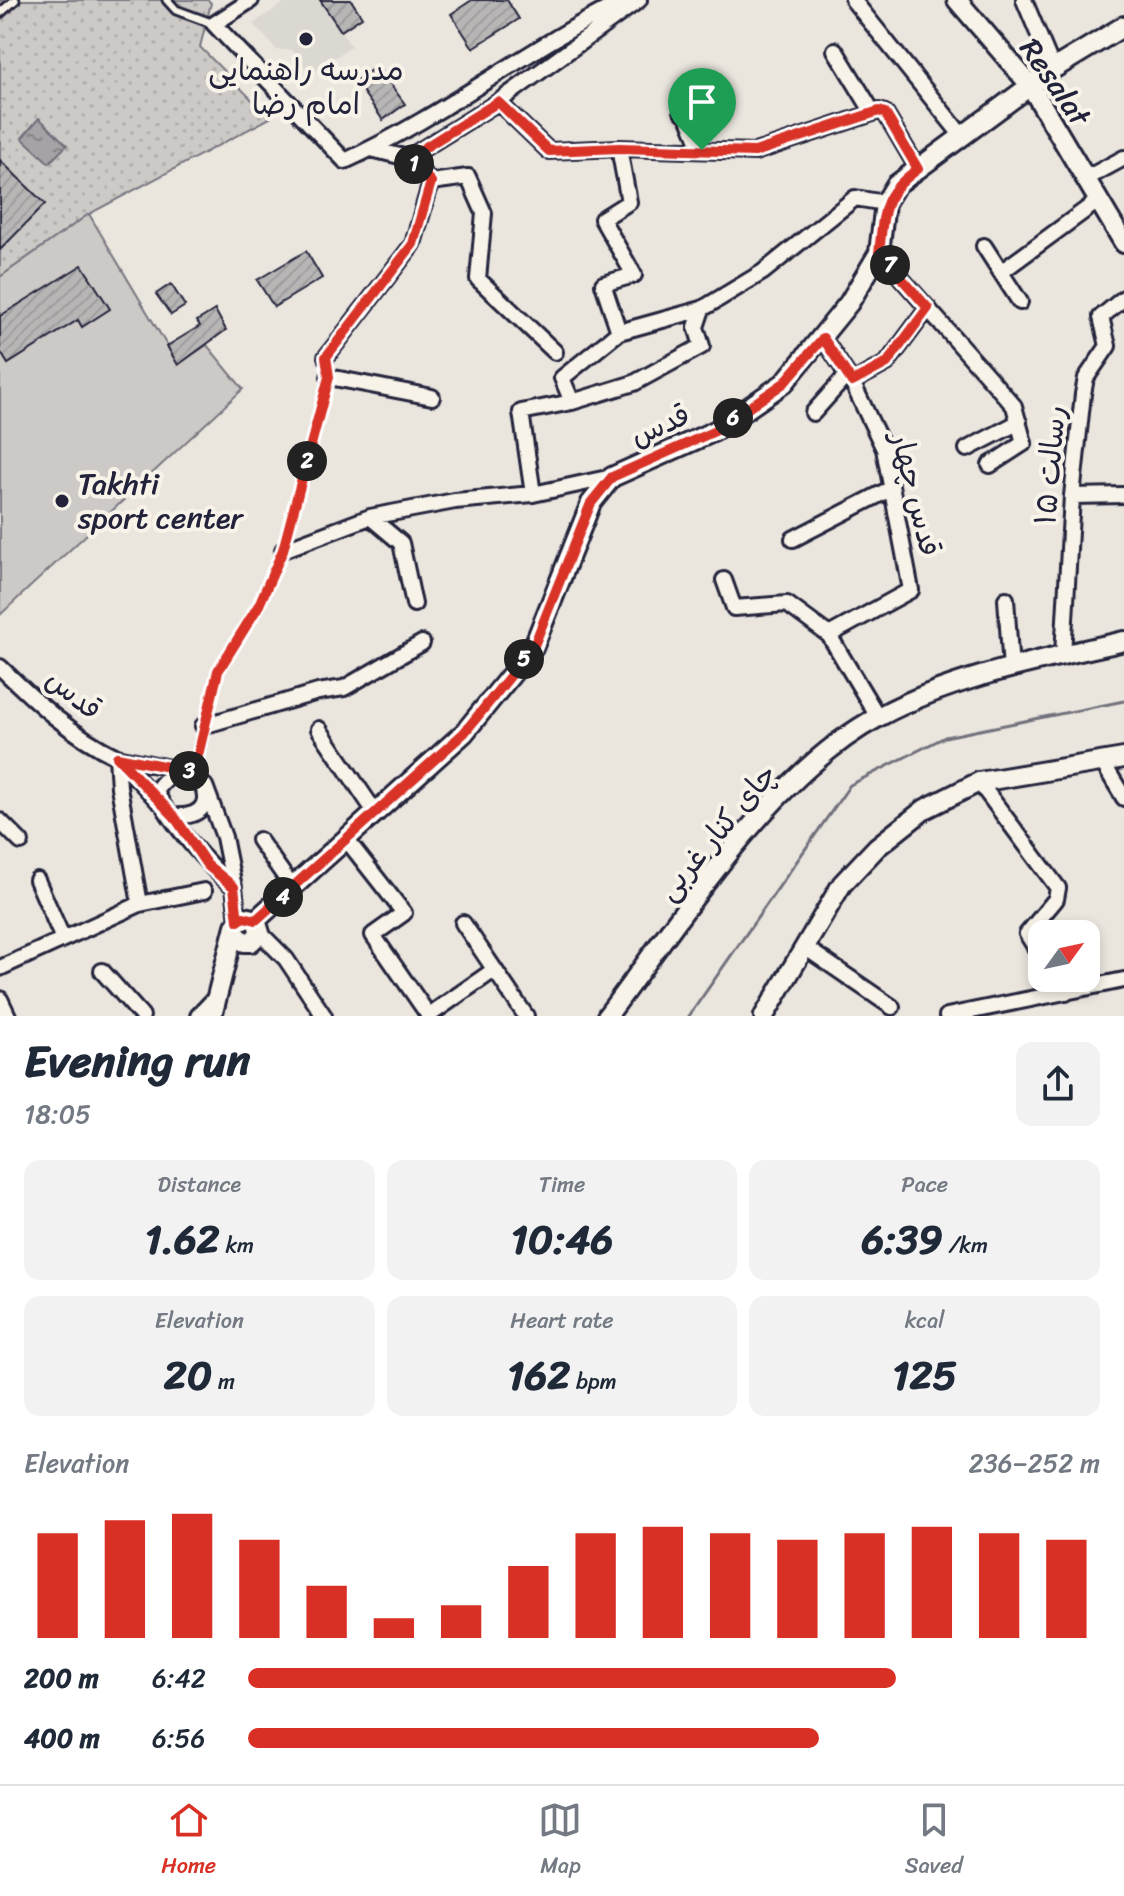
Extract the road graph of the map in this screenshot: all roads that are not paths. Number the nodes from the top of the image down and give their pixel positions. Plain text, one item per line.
1 (15, 0) edge
2 (167, 0) edge
3 (221, 0) edge
4 (251, 0) edge
5 (625, 0) edge
6 (639, 0) edge
7 (853, 0) edge
8 (957, 0) edge
9 (1024, 0) edge
10 (233, 12) junction
11 (0, 13) edge
12 (214, 24) junction
13 (1124, 26) edge
14 (835, 50) dead end
15 (1053, 69) junction
16 (1030, 85) junction
17 (498, 102) junction
18 (682, 111) dead end
19 (872, 111) junction
20 (962, 136) junction
21 (619, 148) junction
22 (371, 149) junction
23 (702, 150) junction
24 (408, 158) junction
25 (1124, 158) edge
26 (918, 169) junction
27 (1085, 179) junction
28 (431, 182) junction
29 (1099, 200) junction
30 (885, 203) junction
31 (1124, 243) edge
32 (984, 246) dead end
33 (879, 253) junction
34 (1001, 272) junction
35 (1124, 298) edge
36 (1020, 302) dead end
37 (928, 308) junction
38 (702, 309) junction
39 (619, 332) junction
40 (823, 338) junction
41 (555, 352) dead end
42 (326, 357) dead end
43 (329, 377) road end
44 (849, 378) junction
45 (432, 397) dead end
46 (572, 402) junction
47 (813, 413) dead end
48 (1019, 422) junction
49 (967, 449) dead end
50 (990, 465) dead end
51 (612, 477) junction
52 (890, 489) junction
53 (533, 494) junction
54 (1124, 495) edge
55 (1072, 496) junction
56 (370, 517) junction
57 (793, 539) dead end
58 (283, 550) road end
59 (724, 580) dead end
60 (1006, 599) dead end
61 (414, 604) dead end
62 (829, 635) junction
63 (1124, 641) edge
64 (422, 643) dead end
65 (1063, 655) junction
66 (1011, 669) junction
67 (1, 670) edge
68 (878, 717) junction
69 (203, 726) road end
70 (319, 729) dead end
71 (117, 757) junction
72 (1124, 758) edge
73 (1103, 763) junction
74 (187, 771) junction
75 (979, 782) junction
76 (205, 786) junction
77 (1124, 798) edge
78 (168, 811) junction
79 (375, 812) junction
80 (0, 821) edge
81 (346, 839) junction
82 (259, 840) dead end
83 (21, 842) dead end
84 (37, 880) dead end
85 (234, 887) junction
86 (293, 888) junction
87 (204, 891) dead end
88 (140, 904) junction
89 (1039, 920) edge
90 (463, 923) dead end
91 (249, 928) junction
92 (63, 939) junction
93 (806, 948) junction
94 (0, 968) edge
95 (494, 970) junction
96 (102, 971) dead end
97 (1124, 980) edge
98 (1100, 981) edge
99 (1030, 992) edge
100 (219, 995) junction
101 (0, 999) edge
102 (892, 1007) dead end
103 (8, 1016) edge
104 (142, 1016) edge
105 (198, 1016) edge
106 (212, 1016) edge
107 (324, 1016) edge
108 (429, 1016) edge
109 (526, 1016) edge
110 (607, 1016) edge
111 (764, 1016) edge
112 (947, 1016) edge

1 - 11 lane
2 - 12 lane
3 - 10 street
4 - 10 street
5 - 22 street
6 - 17 street
7 - 20 street
8 - 16 street, Resalat
9 - 15 street
10 - 12 street
12 - 22 street
13 - 15 street
14 - 19 street
15 - 16 street
16 - 20 street
16 - 27 street, Resalat
17 - 21 street
17 - 24 street
18 - 23 street
19 - 23 street
19 - 26 street
20 - 26 street
21 - 23 street
21 - 39 street
22 - 24 street
24 - 28 street
25 - 27 street
26 - 30 street
27 - 29 street, Resalat
28 - 41 street
28 - 42 street
29 - 31 street, Resalat
29 - 34 street
30 - 33 street, قدس
30 - 38 street
32 - 34 street
33 - 37 street
33 - 40 street, قدس
34 - 36 street
35 - 55 street, رسالت ۱۵
37 - 44 street
37 - 48 street
38 - 39 street
38 - 46 street
39 - 46 street
40 - 44 street, قدس چهار
40 - 51 street, قدس
43 - 45 street
44 - 47 street
44 - 52 street, قدس چهار
46 - 53 street
48 - 49 street
48 - 50 street
51 - 53 street
51 - 79 street, قدس
52 - 57 street
52 - 62 street, قدس چهار
53 - 56 street
54 - 55 street
55 - 65 street, رسالت ۱۵
56 - 58 street
56 - 61 street
59 - 62 street
60 - 66 street
62 - 68 street
63 - 65 street, چای کنار غربی
64 - 69 street
65 - 66 street, چای کنار غربی
66 - 68 street, چای کنار غربی
67 - 71 street, قدس
68 - 110 street, چای کنار غربی
70 - 79 street
71 - 74 street
71 - 78 street
71 - 88 street
72 - 73 street
73 - 75 street
73 - 77 street
74 - 76 street
74 - 78 street
75 - 89 street
75 - 93 street
76 - 78 street
76 - 85 street
78 - 85 street
79 - 81 street, قدس
80 - 83 street
81 - 86 street, قدس
81 - 108 street
82 - 86 street
84 - 92 street
85 - 91 street
86 - 91 street, قدس
87 - 88 street
88 - 92 street
90 - 95 street
91 - 100 street
91 - 107 street
92 - 94 street
93 - 102 street
93 - 111 street
95 - 108 street
95 - 109 street
96 - 104 street
97 - 98 street
99 - 112 street
100 - 105 street
100 - 106 street
101 - 103 street

